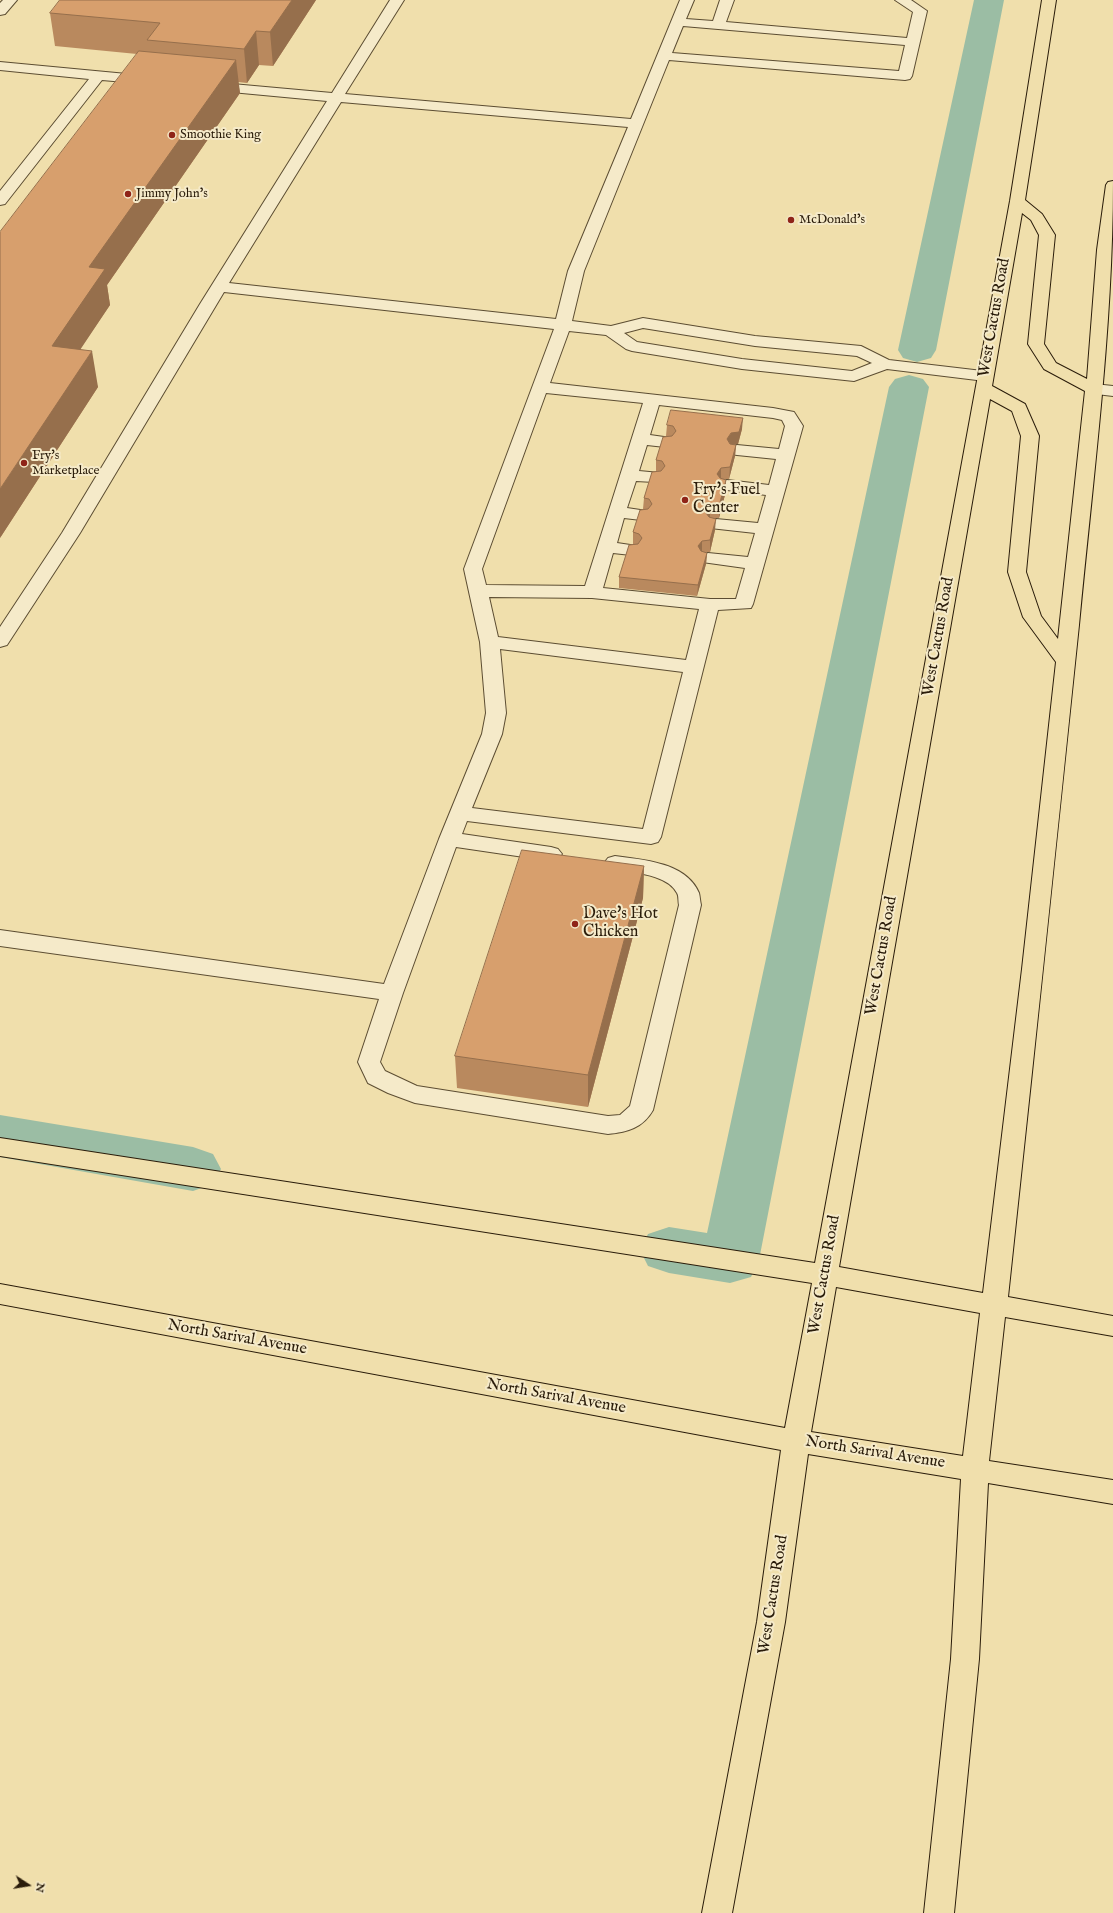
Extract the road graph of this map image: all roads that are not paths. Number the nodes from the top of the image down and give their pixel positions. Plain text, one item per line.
1 (10, 0) edge
2 (397, 0) edge
3 (687, 0) edge
4 (727, 0) edge
5 (902, 0) edge
6 (1049, 0) edge
7 (0, 11) edge
8 (678, 22) junction
9 (718, 25) junction
10 (912, 42) junction
11 (664, 56) junction
12 (0, 66) edge
13 (100, 75) junction
14 (163, 81) edge
15 (194, 84) edge
16 (336, 98) junction
17 (637, 124) junction
18 (1112, 196) edge
19 (0, 201) edge
20 (1017, 201) junction
21 (220, 287) junction
22 (563, 325) junction
23 (611, 331) junction
24 (885, 364) junction
25 (984, 382) junction
26 (541, 386) junction
27 (1094, 389) junction
28 (1113, 391) edge
29 (653, 399) junction
30 (640, 438) junction
31 (665, 442) edge
32 (737, 450) edge
33 (786, 455) junction
34 (628, 475) junction
35 (654, 477) edge
36 (728, 485) dead end
37 (776, 491) junction
38 (616, 512) junction
39 (641, 515) edge
40 (716, 524) edge
41 (765, 529) junction
42 (605, 547) junction
43 (631, 550) edge
44 (708, 558) edge
45 (756, 564) junction
46 (478, 591) junction
47 (592, 592) junction
48 (710, 605) junction
49 (0, 641) edge
50 (490, 642) junction
51 (1066, 662) junction
52 (694, 668) junction
53 (460, 813) junction
54 (449, 839) junction
55 (572, 857) edge
56 (595, 860) edge
57 (0, 938) edge
58 (392, 993) junction
59 (0, 1147) edge
60 (826, 1275) junction
61 (0, 1294) edge
62 (995, 1305) junction
63 (1113, 1326) edge
64 (796, 1441) junction
65 (975, 1469) junction
66 (1113, 1492) edge
67 (717, 1913) edge
68 (939, 1913) edge

1 - 7 lane
2 - 16 lane
3 - 8 lane
4 - 9 lane
5 - 10 lane
6 - 20 main road, West Cactus Road
8 - 9 lane
8 - 11 lane
9 - 10 lane
10 - 11 lane
11 - 17 lane
12 - 13 lane
13 - 14 lane
13 - 19 lane
15 - 16 lane
16 - 17 lane
16 - 21 lane
17 - 22 lane
18 - 27 main road
20 - 25 main road, West Cactus Road
20 - 27 main road
21 - 22 lane
21 - 49 lane
22 - 23 lane
22 - 26 lane
23 - 24 lane
23 - 24 lane
24 - 25 lane
25 - 51 main road
25 - 60 main road, West Cactus Road
26 - 29 lane
26 - 46 lane
27 - 28 lane
27 - 51 main road
29 - 30 lane
29 - 33 lane
30 - 31 lane
30 - 34 lane
32 - 33 lane
33 - 37 lane
34 - 35 lane
34 - 38 lane
36 - 37 lane
37 - 41 lane
38 - 39 lane
38 - 42 lane
40 - 41 lane
41 - 45 lane
42 - 43 lane
42 - 47 lane
44 - 45 lane
45 - 48 lane
46 - 47 lane
46 - 50 lane
47 - 48 lane
48 - 52 lane
50 - 52 lane
50 - 53 lane
51 - 62 main road
52 - 53 lane
53 - 54 lane
54 - 55 lane
54 - 58 lane
56 - 58 lane
57 - 58 lane
59 - 60 main road
60 - 62 main road
60 - 64 main road, West Cactus Road
61 - 64 main road, North Sarival Avenue
62 - 63 main road
62 - 65 main road
64 - 65 main road, North Sarival Avenue
64 - 67 main road, West Cactus Road
65 - 66 main road, North Sarival Avenue
65 - 68 main road

